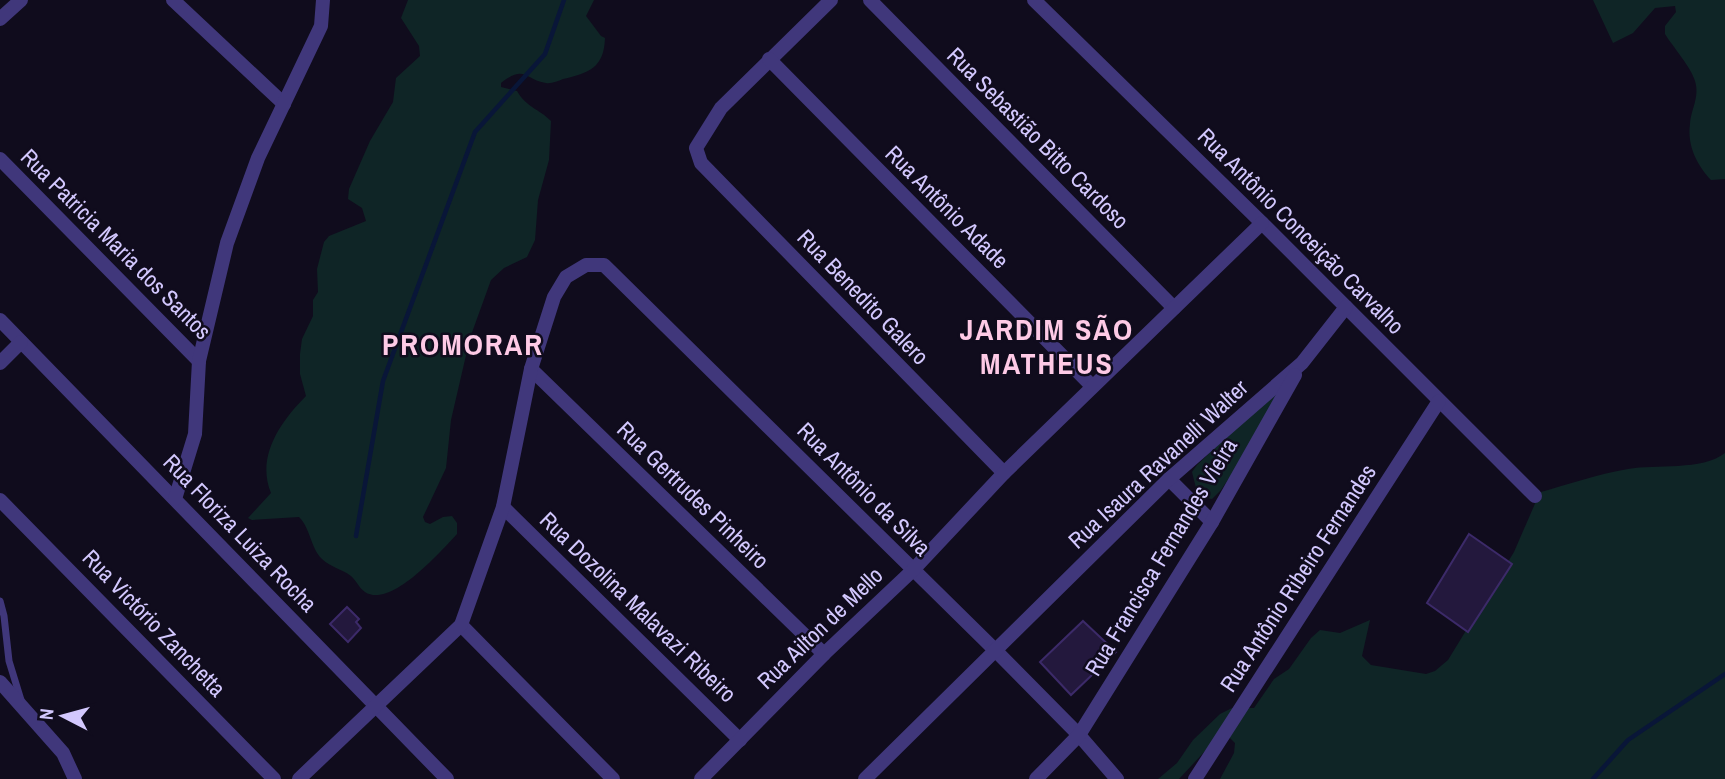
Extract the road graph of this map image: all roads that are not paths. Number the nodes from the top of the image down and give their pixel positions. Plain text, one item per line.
1 (21, 0) edge
2 (173, 0) edge
3 (323, 0) edge
4 (831, 0) edge
5 (870, 0) edge
6 (1034, 0) edge
7 (0, 19) edge
8 (769, 59) junction
9 (284, 104) junction
10 (0, 159) edge
11 (1262, 223) junction
12 (1346, 307) junction
13 (1174, 308) junction
14 (0, 320) edge
15 (20, 342) junction
16 (200, 361) junction
17 (0, 363) edge
18 (1301, 363) junction
19 (531, 369) junction
20 (1092, 386) junction
21 (1439, 401) junction
22 (1004, 473) junction
23 (1169, 479) junction
24 (1535, 496) dead end
25 (175, 499) junction
26 (0, 500) edge
27 (503, 507) junction
28 (1212, 522) junction
29 (913, 569) junction
30 (0, 601) edge
31 (461, 625) junction
32 (996, 651) junction
33 (824, 654) junction
34 (0, 682) edge
35 (0, 696) edge
36 (375, 705) junction
37 (23, 708) junction
38 (1079, 736) junction
39 (740, 740) junction
40 (75, 779) edge
41 (274, 779) edge
42 (299, 779) edge
43 (447, 779) edge
44 (613, 779) edge
45 (701, 779) edge
46 (865, 779) edge
47 (1036, 779) edge
48 (1117, 779) edge
49 (1195, 779) edge

1 - 7 street
2 - 9 street
3 - 9 street
4 - 8 street
5 - 13 street, Rua Sebastião Bitto Cardoso
6 - 11 street, Rua Antônio Conceição Carvalho
8 - 20 street, Rua Antônio Adade
8 - 22 street, Rua Benedito Galero
9 - 16 street
10 - 16 street, Rua Patricia Maria dos Santos
11 - 12 street, Rua Antônio Conceição Carvalho
11 - 13 street, Rua Ailton de Mello
12 - 18 street, Rua Isaura Ravanelli Walter
12 - 21 street, Rua Antônio Conceição Carvalho
13 - 20 street, Rua Ailton de Mello
14 - 15 street, Rua Floriza Luiza Rocha
15 - 17 street
15 - 25 street, Rua Floriza Luiza Rocha
16 - 25 street
18 - 23 street, Rua Isaura Ravanelli Walter
18 - 28 street, Rua Francisca Fernandes Vieira
19 - 27 street
19 - 29 street, Rua Antônio da Silva
19 - 33 street, Rua Gertrudes Pinheiro
20 - 22 street, Rua Ailton de Mello
21 - 24 street, Rua Antônio Conceição Carvalho
21 - 49 street, Rua Antônio Ribeiro Fernandes
22 - 29 street, Rua Ailton de Mello
23 - 28 street
23 - 32 street, Rua Isaura Ravanelli Walter
25 - 36 street, Rua Floriza Luiza Rocha
26 - 41 street, Rua Victório Zanchetta
27 - 31 street
27 - 39 street, Rua Dozolina Malavazi Ribeiro
28 - 38 street, Rua Francisca Fernandes Vieira
29 - 32 street, Rua Antônio da Silva
29 - 33 street, Rua Ailton de Mello
30 - 37 lane
31 - 36 street
31 - 44 street
32 - 38 street, Rua Antônio da Silva
32 - 46 street, Rua Isaura Ravanelli Walter
33 - 39 street, Rua Ailton de Mello
34 - 37 street
35 - 37 street
36 - 42 street
36 - 43 street, Rua Floriza Luiza Rocha
37 - 40 street
38 - 47 street, Rua Francisca Fernandes Vieira
38 - 48 street, Rua Antônio da Silva
39 - 45 street, Rua Ailton de Mello

